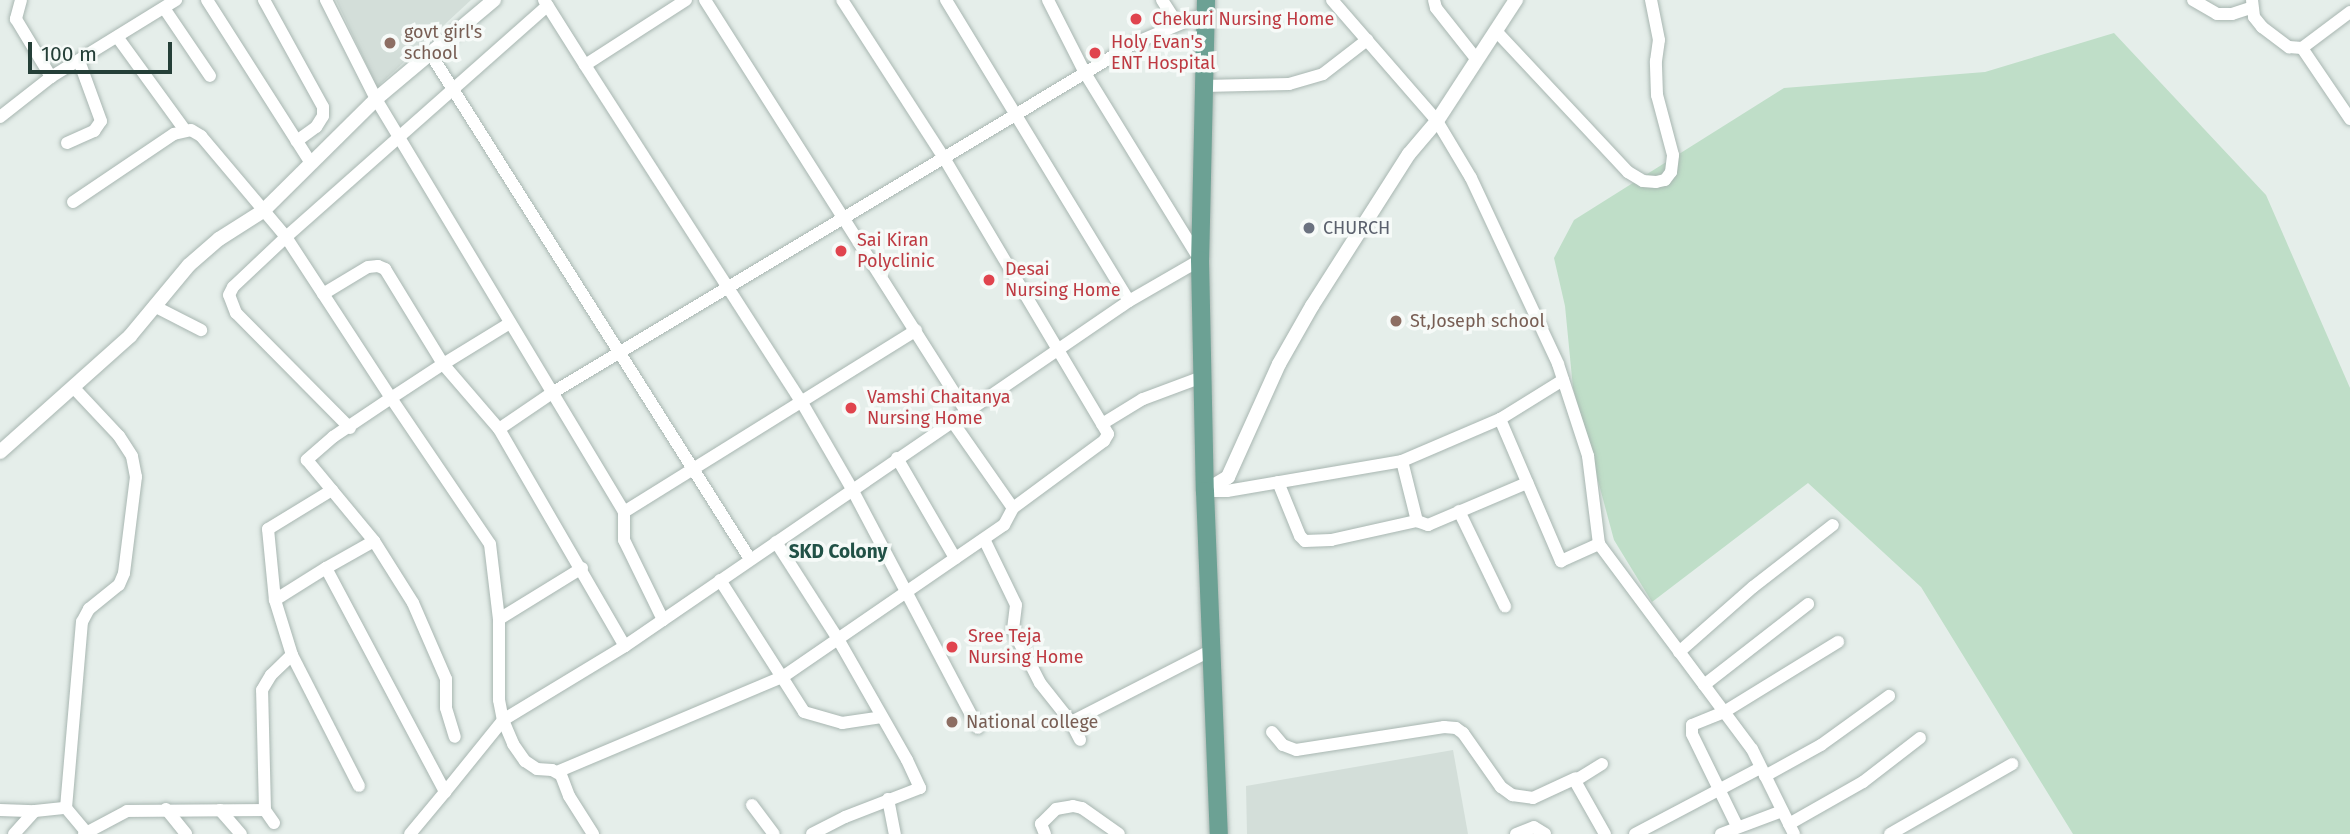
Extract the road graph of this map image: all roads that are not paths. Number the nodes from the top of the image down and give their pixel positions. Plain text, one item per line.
1 (21, 0) edge
2 (176, 0) edge
3 (206, 0) edge
4 (264, 0) edge
5 (326, 0) edge
6 (494, 0) edge
7 (686, 0) edge
8 (705, 0) edge
9 (842, 0) edge
10 (946, 0) edge
11 (1048, 0) edge
12 (1162, 0) edge
13 (1332, 0) edge
14 (1434, 0) edge
15 (1516, 0) edge
16 (1651, 0) edge
17 (2193, 0) edge
18 (545, 3) edge
19 (2251, 4) edge
20 (1206, 6) edge
21 (164, 8) junction
22 (2350, 12) edge
23 (1177, 23) junction
24 (1496, 31) junction
25 (118, 38) junction
26 (1367, 40) junction
27 (2301, 48) junction
28 (430, 53) junction
29 (1477, 60) junction
30 (79, 61) junction
31 (585, 65) junction
32 (1085, 73) junction
33 (210, 76) dead end
34 (51, 77) junction
35 (1204, 86) junction
36 (454, 90) junction
37 (376, 99) junction
38 (2346, 102) edge
39 (1017, 114) junction
40 (0, 117) edge
41 (2350, 119) edge
42 (1437, 121) junction
43 (184, 129) junction
44 (400, 138) junction
45 (297, 141) junction
46 (67, 143) dead end
47 (944, 158) junction
48 (311, 163) junction
49 (74, 202) dead end
50 (262, 211) junction
51 (845, 217) junction
52 (286, 237) junction
53 (1200, 260) junction
54 (730, 287) junction
55 (323, 294) junction
56 (1129, 301) junction
57 (153, 306) junction
58 (510, 323) junction
59 (201, 330) dead end
60 (916, 330) junction
61 (1059, 350) junction
62 (620, 353) junction
63 (443, 364) junction
64 (1202, 377) junction
65 (1563, 380) junction
66 (73, 387) junction
67 (552, 393) junction
68 (391, 398) junction
69 (801, 401) junction
70 (966, 411) junction
71 (1500, 419) junction
72 (952, 421) junction
73 (1102, 424) junction
74 (350, 428) junction
75 (499, 429) junction
76 (0, 452) edge
77 (897, 458) junction
78 (1402, 461) junction
79 (693, 469) junction
80 (1278, 482) junction
81 (1527, 483) junction
82 (852, 489) junction
83 (332, 490) junction
84 (1205, 491) junction
85 (1013, 508) junction
86 (624, 512) junction
87 (1459, 512) junction
88 (1417, 522) junction
89 (1833, 525) dead end
90 (984, 539) junction
91 (373, 541) junction
92 (776, 542) junction
93 (1599, 544) junction
94 (956, 558) junction
95 (750, 559) junction
96 (326, 568) junction
97 (582, 568) junction
98 (720, 580) junction
99 (906, 592) junction
100 (275, 600) junction
101 (1808, 604) dead end
102 (1506, 606) dead end
103 (499, 619) junction
104 (663, 620) junction
105 (838, 639) junction
106 (1838, 642) dead end
107 (625, 646) junction
108 (1212, 650) junction
109 (1679, 652) junction
110 (292, 654) junction
111 (784, 676) junction
112 (1704, 685) junction
113 (1889, 696) dead end
114 (1724, 712) junction
115 (882, 718) junction
116 (503, 720) junction
117 (1071, 722) junction
118 (978, 728) dead end
119 (1272, 732) dead end
120 (455, 737) dead end
121 (1920, 738) dead end
122 (1080, 740) dead end
123 (1602, 764) dead end
124 (2012, 764) dead end
125 (557, 772) junction
126 (1763, 772) junction
127 (1576, 778) junction
128 (359, 786) dead end
129 (1720, 790) junction
130 (445, 792) junction
131 (888, 799) junction
132 (752, 805) dead end
133 (66, 808) junction
134 (166, 809) junction
135 (0, 810) edge
136 (220, 810) junction
137 (265, 810) junction
138 (35, 811) junction
139 (1782, 811) junction
140 (103, 822) junction
141 (274, 823) dead end
142 (1737, 826) junction
143 (1792, 829) edge
144 (85, 833) edge
145 (14, 834) edge
146 (112, 834) edge
147 (186, 834) edge
148 (241, 834) edge
149 (410, 834) edge
150 (593, 834) edge
151 (774, 834) edge
152 (812, 834) edge
153 (895, 834) edge
154 (1045, 834) edge
155 (1119, 834) edge
156 (1219, 834) edge
157 (1516, 834) edge
158 (1545, 834) edge
159 (1605, 834) edge
160 (1635, 834) edge
161 (1721, 834) edge
162 (1890, 834) edge

1 - 34 street
2 - 21 street
3 - 45 street
4 - 45 street
5 - 37 street
6 - 28 street
7 - 31 street
8 - 51 street
9 - 47 street
10 - 39 street
11 - 32 street
12 - 23 street
13 - 26 street
14 - 29 street
15 - 24 street
16 - 24 street
17 - 19 street
18 - 31 street
18 - 36 street
19 - 27 street
20 - 23 street
20 - 35 main road
21 - 25 street
21 - 33 street
22 - 27 street
23 - 32 street
24 - 29 street
25 - 30 street
25 - 43 street
26 - 35 street
26 - 42 street
27 - 38 street
28 - 36 street
28 - 37 street
29 - 42 street
30 - 34 street
30 - 46 street
31 - 54 street
32 - 39 street
32 - 53 street
34 - 40 street
35 - 53 main road
36 - 44 street
36 - 62 street
37 - 44 street
37 - 48 street
38 - 41 street
39 - 47 street
39 - 56 street
42 - 65 street
42 - 84 street
43 - 49 street
43 - 50 street
44 - 52 street
44 - 58 street
45 - 48 street
47 - 51 street
47 - 61 street
48 - 50 street
50 - 52 street
50 - 57 street
51 - 54 street
51 - 60 street
52 - 55 street
52 - 74 street
53 - 56 street
53 - 64 main road
54 - 62 street
54 - 69 street
55 - 63 street
55 - 68 street
56 - 61 street
57 - 59 street
57 - 66 street
58 - 63 street
58 - 67 street
60 - 69 street
60 - 70 street
61 - 70 street
61 - 73 street
62 - 67 street
62 - 79 street
63 - 68 street
63 - 75 street
64 - 73 street
64 - 84 main road
65 - 71 street
65 - 93 street
66 - 76 street
66 - 133 street
67 - 75 street
67 - 86 street
68 - 74 street
68 - 103 street
69 - 79 street
69 - 82 street
70 - 72 street
71 - 78 street
71 - 81 street
72 - 77 street
72 - 85 street
73 - 85 street
74 - 83 street
75 - 97 street
77 - 82 street
77 - 94 street
78 - 80 street
78 - 88 street
79 - 86 street
79 - 95 street
80 - 84 street
80 - 88 street
81 - 87 street
81 - 93 street
82 - 92 street
82 - 99 street
83 - 91 street
83 - 100 street
84 - 108 main road
85 - 90 street
86 - 104 street
87 - 88 street
87 - 102 street
89 - 109 street
90 - 94 street
90 - 117 street
91 - 96 street
91 - 120 street
92 - 95 street
92 - 105 street
93 - 109 street
94 - 99 street
95 - 98 street
96 - 100 street
96 - 130 street
97 - 103 street
97 - 107 street
98 - 104 street
98 - 111 street
99 - 105 street
99 - 118 street
100 - 110 street
101 - 112 street
103 - 116 street
104 - 107 street
105 - 111 street
105 - 115 street
106 - 114 street
107 - 116 street
108 - 117 street
108 - 156 main road
109 - 112 street
110 - 128 street
110 - 137 street
111 - 115 street
111 - 125 street
112 - 114 street
113 - 126 street
114 - 126 street
114 - 129 street
115 - 131 street
116 - 125 street
116 - 130 street
117 - 122 street
119 - 127 street
121 - 143 street
123 - 127 street
124 - 162 street
125 - 150 street
126 - 129 street
126 - 139 street
127 - 159 street
129 - 142 street
129 - 160 street
130 - 149 street
131 - 152 street
131 - 153 street
132 - 151 street
133 - 138 street
133 - 144 street
134 - 136 street
134 - 140 street
134 - 147 street
135 - 138 street
136 - 137 street
136 - 148 street
137 - 141 street
138 - 145 street
139 - 142 street
139 - 143 street
140 - 144 street
140 - 146 street
142 - 161 street
154 - 155 street
157 - 158 street

